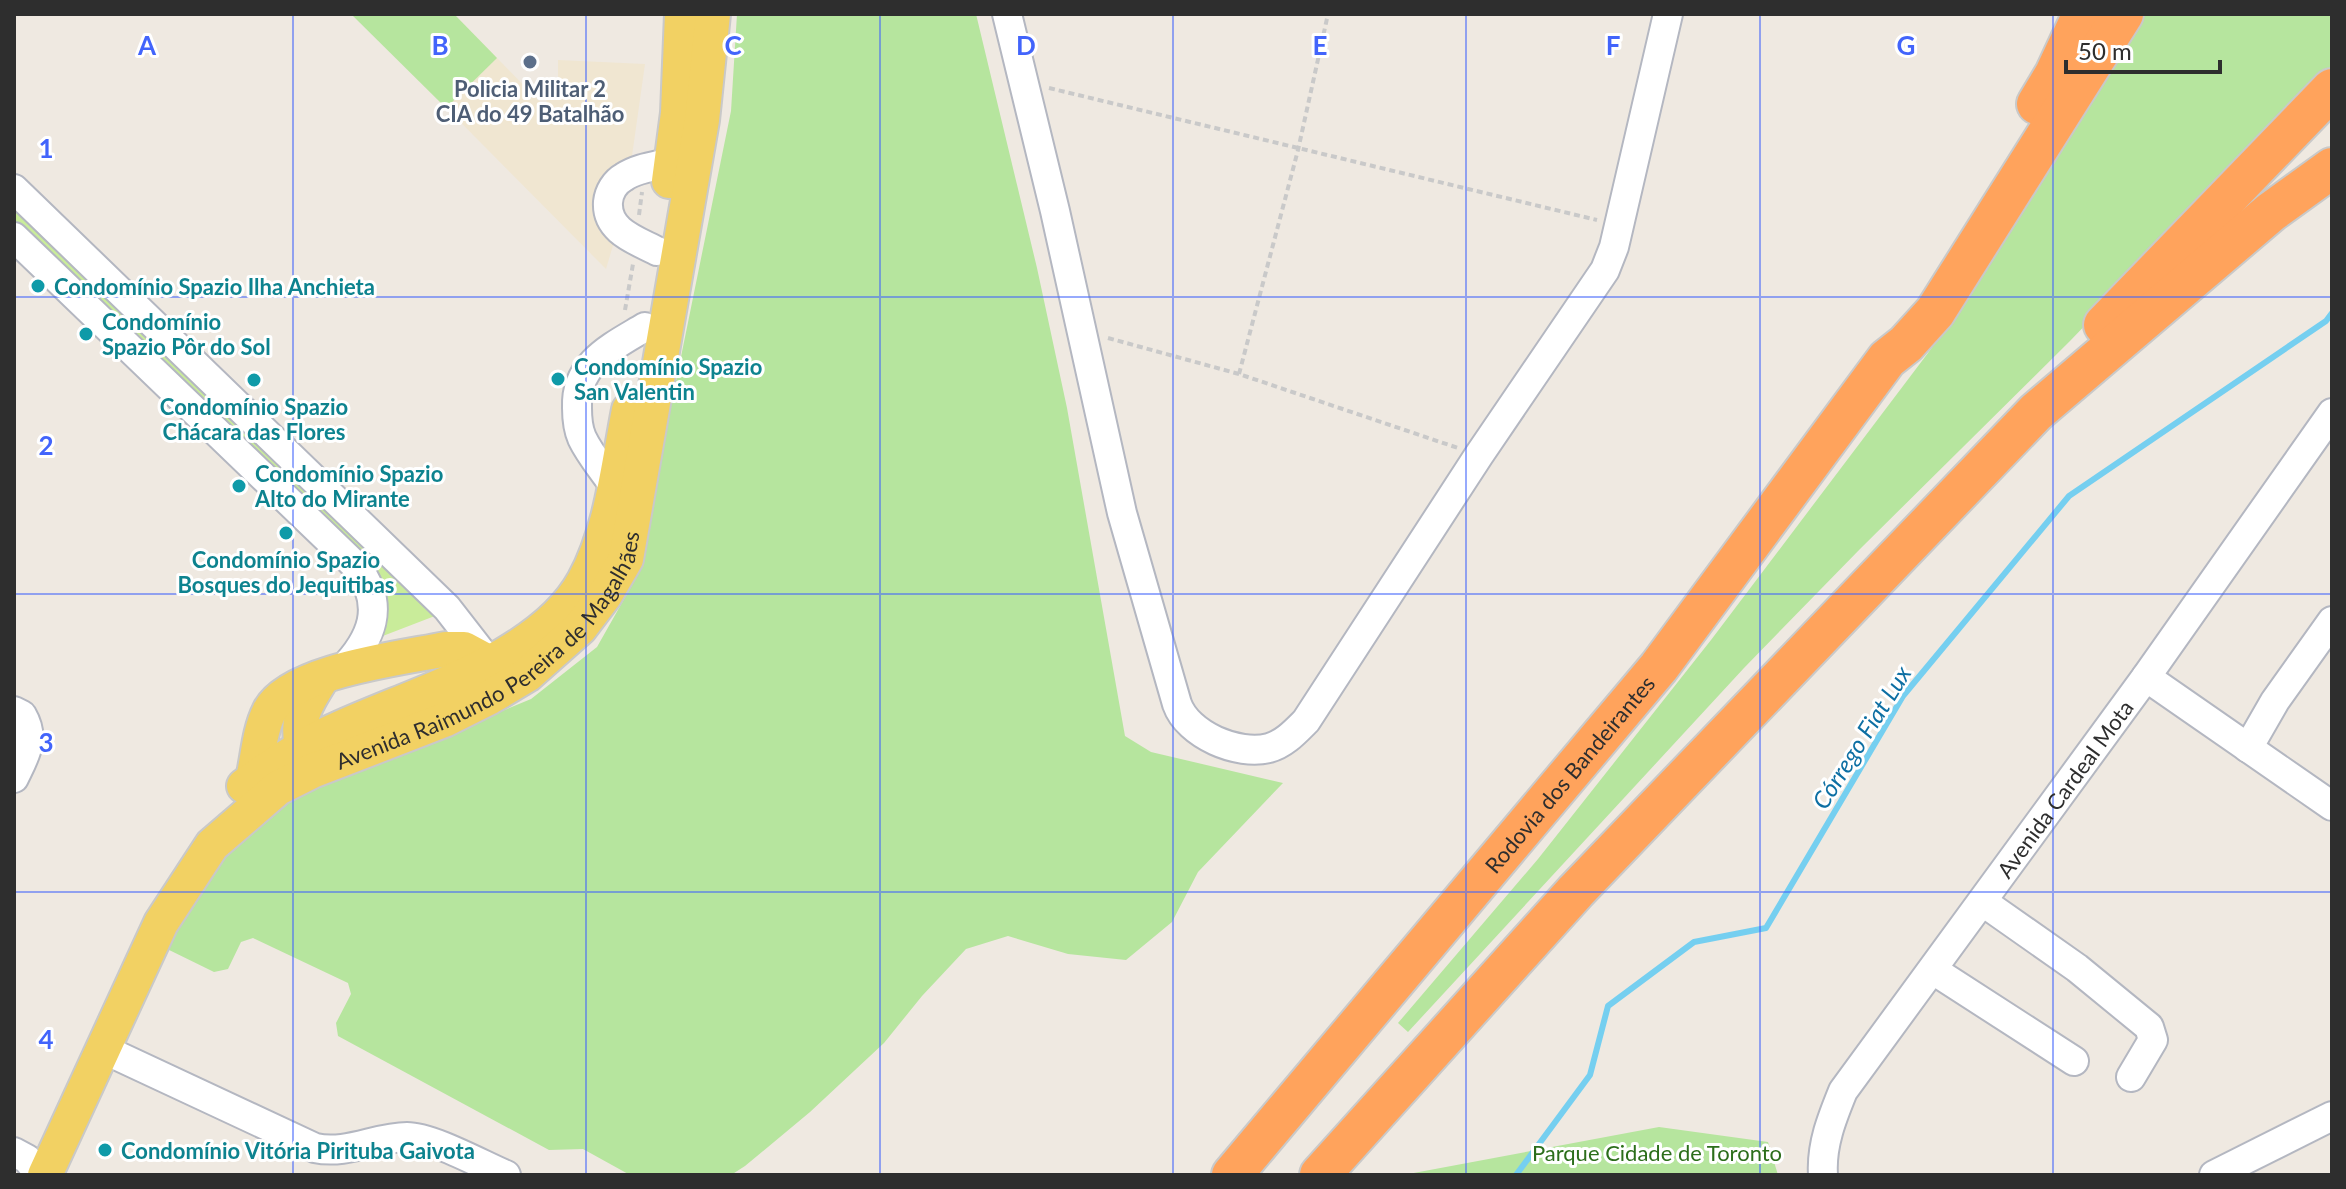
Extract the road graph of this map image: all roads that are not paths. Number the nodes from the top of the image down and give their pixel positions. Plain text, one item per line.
1 (682, 14) edge
2 (713, 14) edge
3 (1007, 14) edge
4 (1668, 14) edge
5 (2083, 14) edge
6 (2123, 14) edge
7 (2332, 89) edge
8 (672, 162) junction
9 (2332, 168) edge
10 (14, 189) edge
11 (14, 237) edge
12 (657, 251) junction
13 (645, 327) junction
14 (1887, 359) junction
15 (2036, 412) junction
16 (2332, 413) edge
17 (614, 486) junction
18 (2332, 621) edge
19 (490, 663) junction
20 (332, 674) junction
21 (2146, 677) junction
22 (490, 697) junction
23 (18, 713) edge
24 (2248, 748) junction
25 (306, 759) junction
26 (14, 778) edge
27 (253, 779) junction
28 (2332, 806) edge
29 (1983, 902) junction
30 (1933, 970) junction
31 (103, 1049) junction
32 (2074, 1061) dead end
33 (2131, 1077) dead end
34 (2332, 1116) edge
35 (33, 1165) edge
36 (506, 1175) edge
37 (1232, 1175) edge
38 (1320, 1175) edge
39 (1823, 1175) edge
40 (2214, 1175) edge

1 - 8 main road, Avenida Raimundo Pereira de Magalhães
2 - 22 main road, Avenida Raimundo Pereira de Magalhães
3 - 4 street
5 - 14 highway
6 - 14 highway
7 - 15 highway
8 - 12 main road, Avenida Raimundo Pereira de Magalhães
8 - 12 street
9 - 15 highway
10 - 19 street
11 - 20 street
12 - 13 main road, Avenida Raimundo Pereira de Magalhães
13 - 17 main road, Avenida Raimundo Pereira de Magalhães
13 - 17 street
14 - 37 highway, Rodovia dos Bandeirantes
15 - 38 highway
16 - 21 street, Avenida Cardeal Mota
17 - 19 main road, Avenida Raimundo Pereira de Magalhães
18 - 24 street
19 - 20 main road
19 - 22 main road
19 - 25 main road, Avenida Raimundo Pereira de Magalhães
20 - 25 main road
20 - 27 main road
21 - 24 street
21 - 29 street, Avenida Cardeal Mota
22 - 25 main road, Avenida Raimundo Pereira de Magalhães
23 - 26 street
24 - 28 street
25 - 27 main road, Avenida Raimundo Pereira de Magalhães
25 - 31 main road, Avenida Raimundo Pereira de Magalhães
27 - 35 main road, Avenida Raimundo Pereira de Magalhães
29 - 30 street, Avenida Cardeal Mota
29 - 33 street
30 - 32 street
30 - 39 street, Avenida Cardeal Mota
31 - 35 main road, Avenida Raimundo Pereira de Magalhães
31 - 36 street
34 - 40 street

